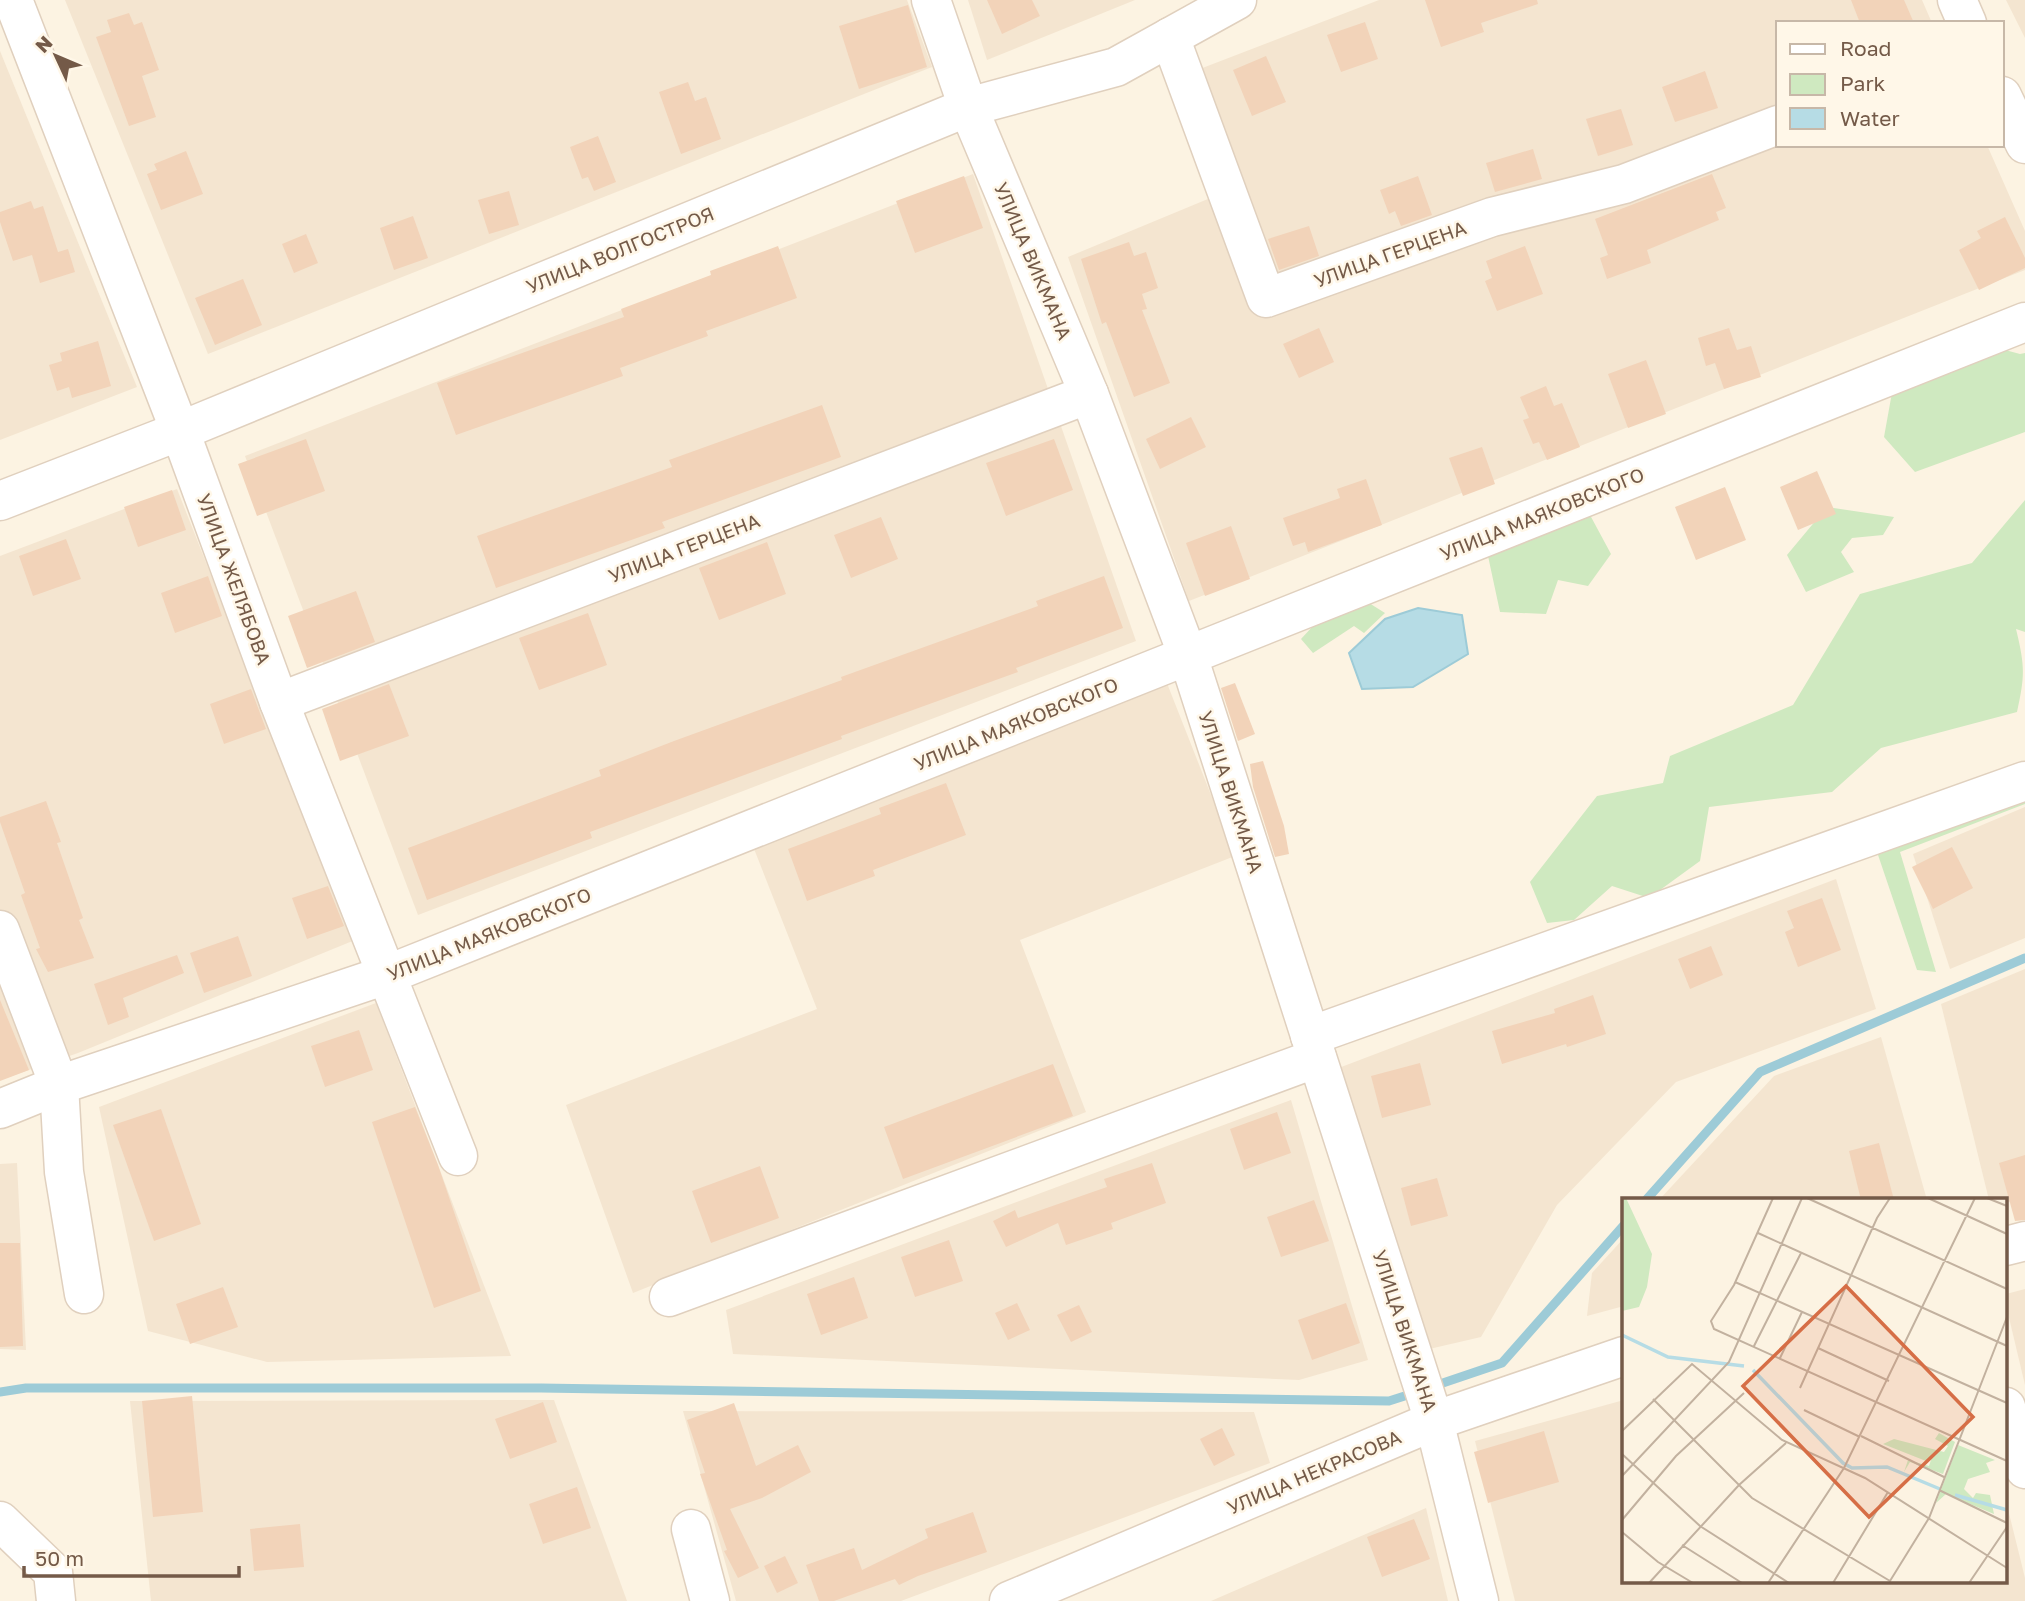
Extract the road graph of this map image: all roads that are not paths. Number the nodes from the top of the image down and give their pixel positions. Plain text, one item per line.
1 (13, 0) edge
2 (931, 0) edge
3 (1237, 0) edge
4 (1957, 0) edge
5 (1966, 21) edge
6 (1170, 37) junction
7 (2004, 100) edge
8 (968, 107) junction
9 (1776, 126) edge
10 (2025, 144) edge
11 (2025, 322) edge
12 (1089, 394) junction
13 (180, 431) junction
14 (0, 501) edge
15 (1188, 656) junction
16 (279, 702) junction
17 (2025, 781) edge
18 (0, 930) edge
19 (386, 975) junction
20 (1314, 1047) junction
21 (58, 1085) junction
22 (0, 1109) edge
23 (458, 1156) dead end
24 (2025, 1241) edge
25 (2008, 1245) edge
26 (84, 1294) dead end
27 (669, 1297) dead end
28 (1622, 1357) edge
29 (2008, 1414) edge
30 (1434, 1421) junction
31 (2025, 1469) edge
32 (0, 1521) edge
33 (691, 1529) dead end
34 (56, 1601) edge
35 (710, 1601) edge
36 (1009, 1601) edge
37 (1479, 1601) edge

1 - 13 street, УЛИЦА ЖЕЛЯБОВА
2 - 8 street, УЛИЦА ВИКМАНА
3 - 6 street, УЛИЦА ВОЛГОСТРОЯ
4 - 5 street
6 - 8 street, УЛИЦА ВОЛГОСТРОЯ
6 - 9 street, УЛИЦА ГЕРЦЕНА
7 - 10 street
8 - 12 street, УЛИЦА ВИКМАНА
8 - 13 street, УЛИЦА ВОЛГОСТРОЯ
11 - 15 street, УЛИЦА МАЯКОВСКОГО
12 - 15 street, УЛИЦА ВИКМАНА
12 - 16 street, УЛИЦА ГЕРЦЕНА
13 - 14 street, УЛИЦА ВОЛГОСТРОЯ
13 - 16 street, УЛИЦА ЖЕЛЯБОВА
15 - 19 street, УЛИЦА МАЯКОВСКОГО
15 - 20 street, УЛИЦА ВИКМАНА
16 - 19 street, УЛИЦА ЖЕЛЯБОВА
17 - 20 street
18 - 21 street
19 - 21 street, УЛИЦА МАЯКОВСКОГО
19 - 23 street, УЛИЦА ЖЕЛЯБОВА
20 - 27 street
20 - 30 street, УЛИЦА ВИКМАНА
21 - 22 street, УЛИЦА МАЯКОВСКОГО
21 - 26 street
24 - 25 street
28 - 30 street, УЛИЦА НЕКРАСОВА
29 - 31 street
30 - 36 street, УЛИЦА НЕКРАСОВА
30 - 37 street, УЛИЦА ВИКМАНА
32 - 34 street
33 - 35 street

